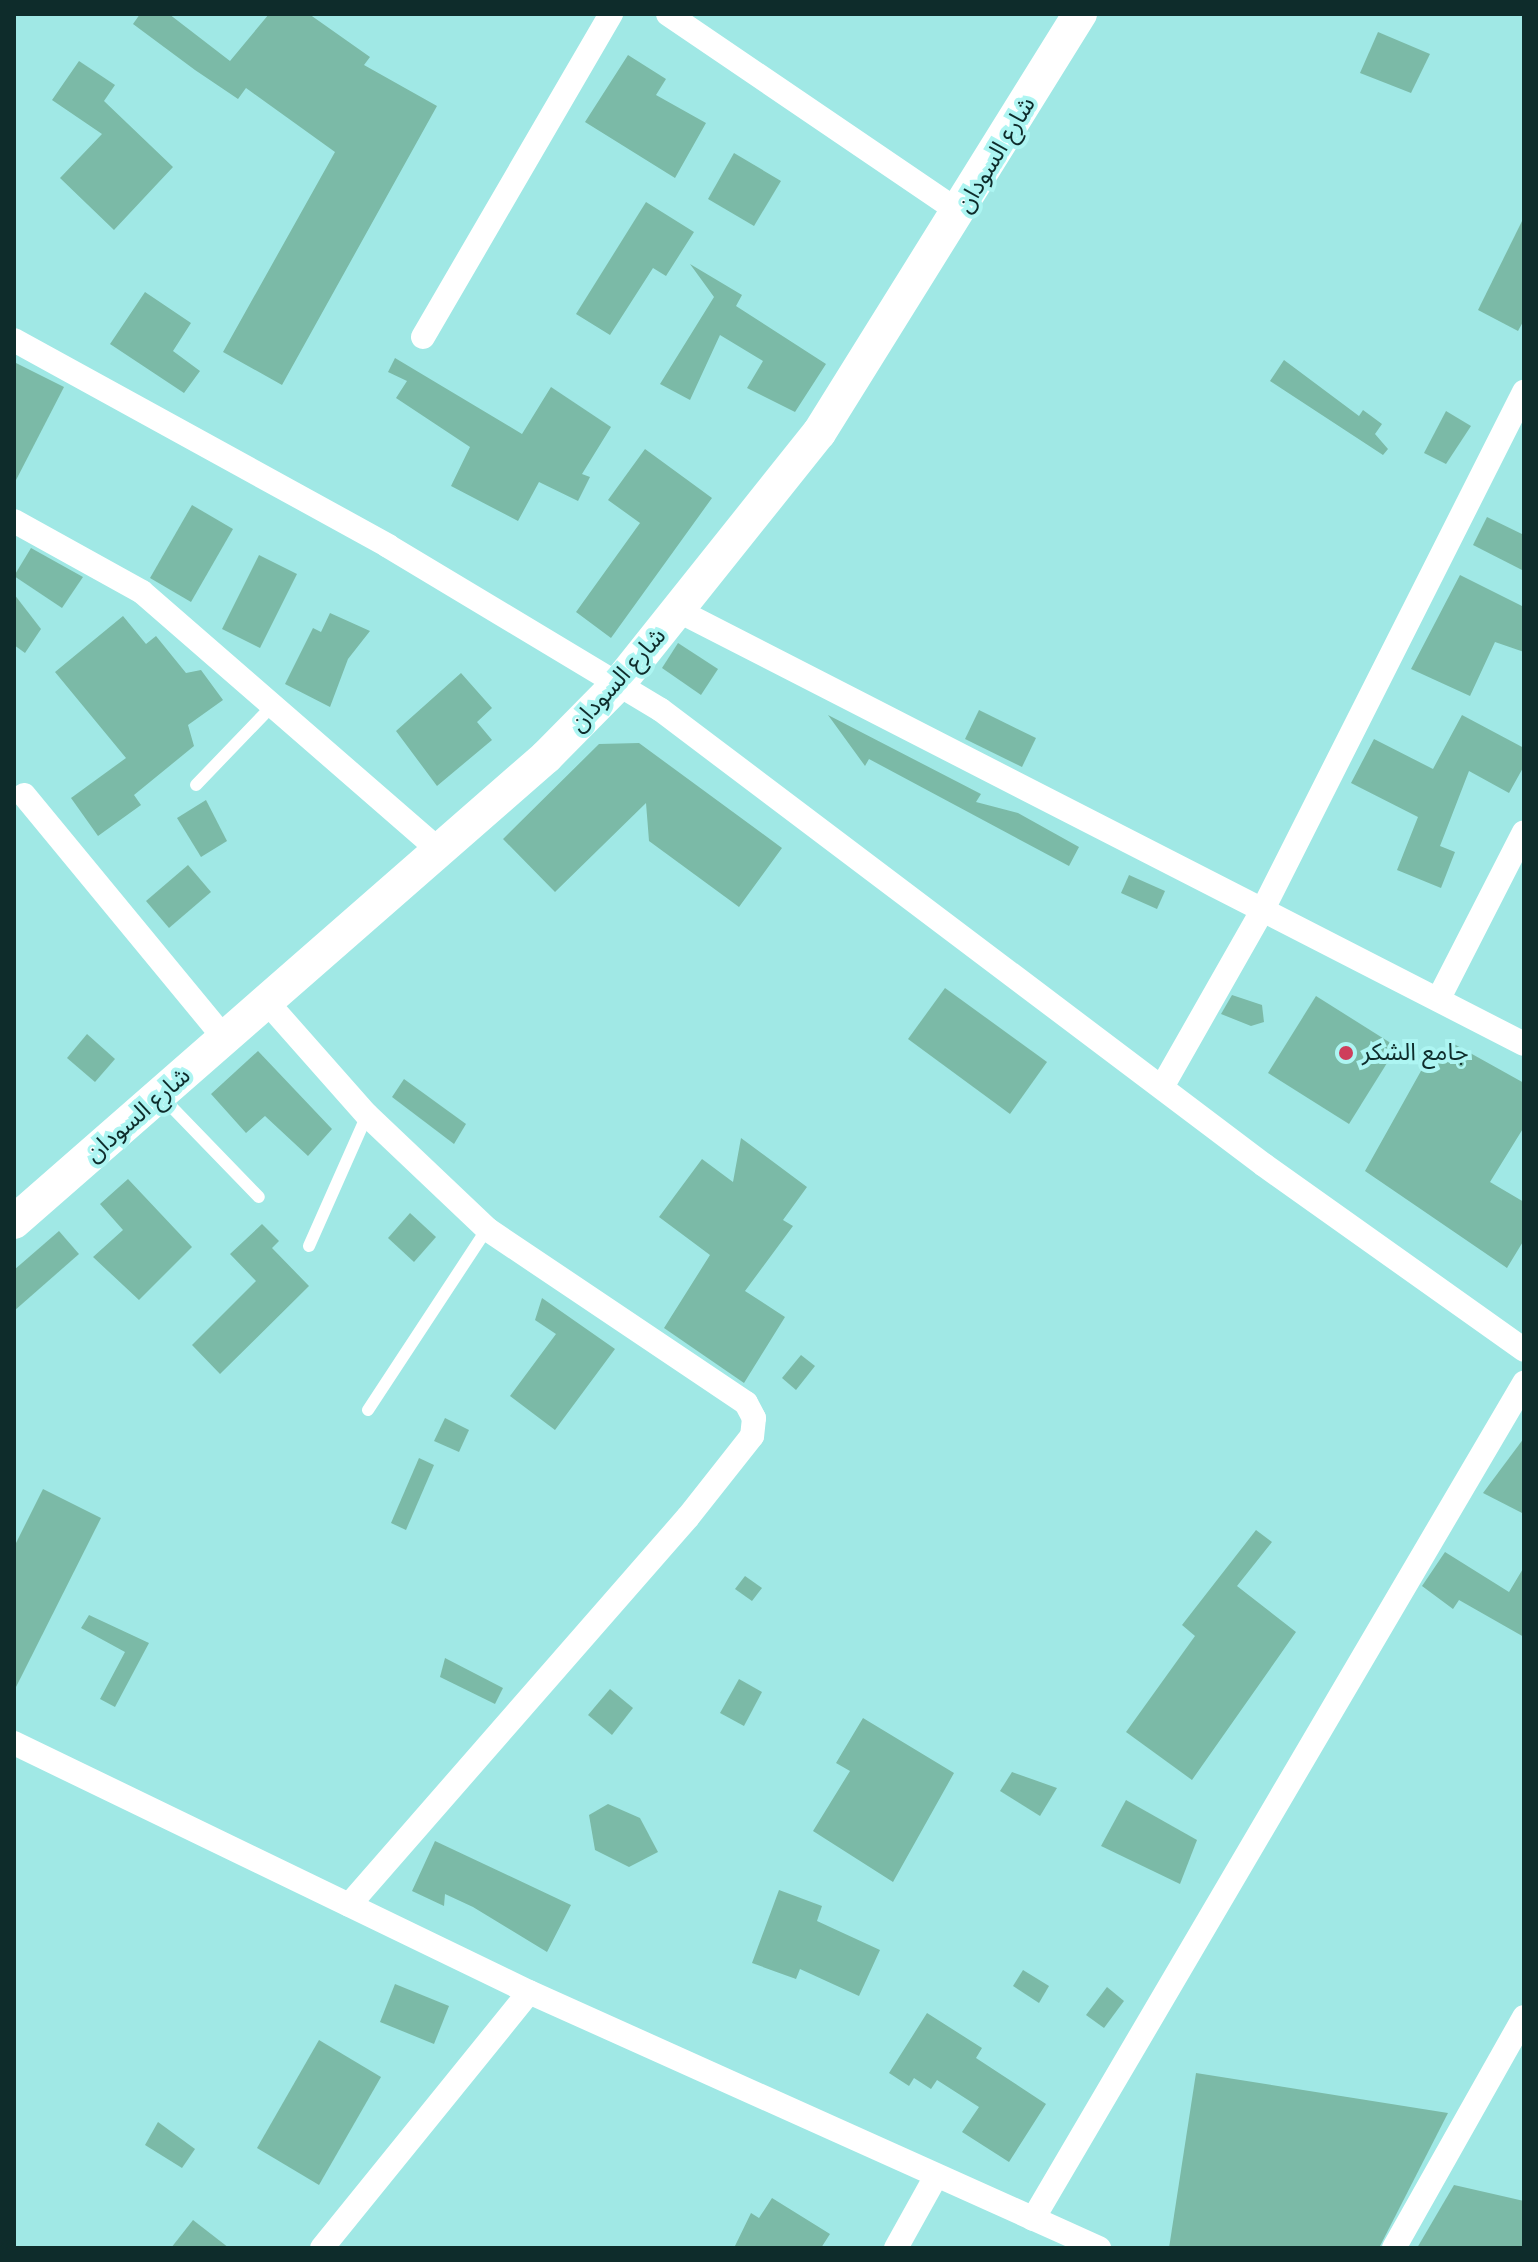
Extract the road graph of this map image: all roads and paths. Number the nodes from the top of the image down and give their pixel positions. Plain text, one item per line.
1 (611, 14) edge
2 (668, 14) edge
3 (1080, 14) edge
4 (961, 213) junction
5 (423, 337) dead end
6 (14, 340) edge
7 (1524, 392) edge
8 (14, 521) edge
9 (679, 611) junction
10 (620, 682) junction
11 (274, 704) junction
12 (196, 785) dead end
13 (24, 795) dead end
14 (1524, 832) edge
15 (440, 851) junction
16 (1261, 913) junction
17 (1439, 998) junction
18 (266, 1001) junction
19 (225, 1039) junction
20 (1524, 1044) edge
21 (1162, 1087) junction
22 (160, 1095) junction
23 (367, 1115) junction
24 (259, 1197) dead end
25 (14, 1222) edge
26 (487, 1229) junction
27 (309, 1246) dead end
28 (1524, 1350) edge
29 (1524, 1383) edge
30 (368, 1410) dead end
31 (14, 1743) edge
32 (349, 1905) junction
33 (529, 1992) junction
34 (1524, 2017) edge
35 (936, 2176) junction
36 (1033, 2219) junction
37 (322, 2248) edge
38 (896, 2248) edge
39 (1099, 2248) edge
40 (1394, 2248) edge

1 - 5 street
2 - 4 street
3 - 4 main road, شارع السودان
4 - 9 main road, شارع السودان
6 - 10 street
7 - 16 street
8 - 11 street
9 - 10 main road, شارع السودان
9 - 16 street
10 - 15 main road, شارع السودان
10 - 21 street
11 - 12 lane
11 - 15 street
13 - 19 street
14 - 17 street
15 - 18 main road, شارع السودان
16 - 17 street
16 - 21 street
17 - 20 street
18 - 19 main road, شارع السودان
18 - 23 street
19 - 22 main road, شارع السودان
21 - 28 street
22 - 24 lane
22 - 25 main road, شارع السودان
23 - 26 street
23 - 27 lane
26 - 30 lane
26 - 32 street
29 - 36 street
31 - 32 street
32 - 33 street
33 - 35 street
33 - 37 street
34 - 40 street
35 - 36 street
35 - 38 street
36 - 39 street

